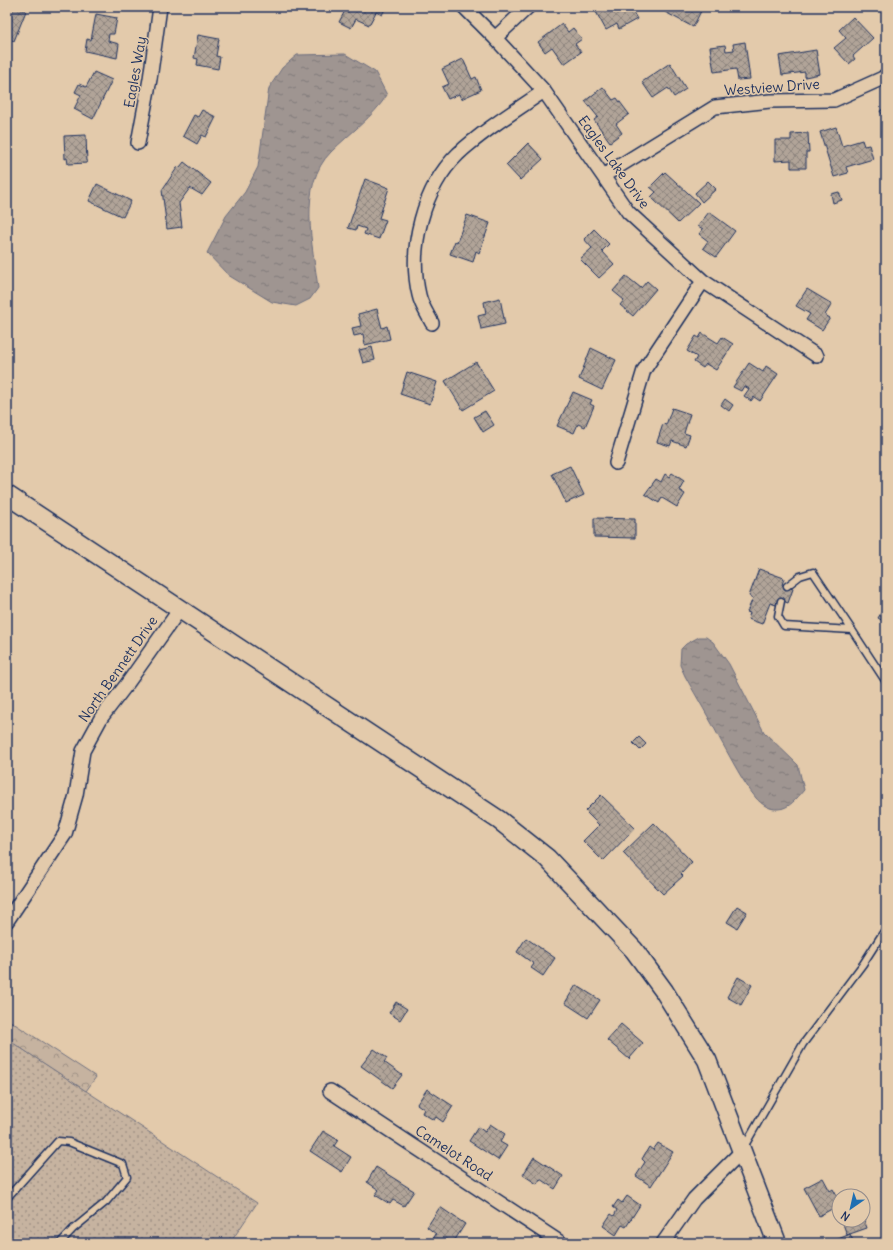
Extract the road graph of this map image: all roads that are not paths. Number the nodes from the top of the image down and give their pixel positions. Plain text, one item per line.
1 (160, 7) edge
2 (464, 7) edge
3 (528, 7) edge
4 (495, 38) junction
5 (886, 75) edge
6 (544, 91) junction
7 (138, 143) dead end
8 (602, 176) junction
9 (703, 281) junction
10 (432, 323) dead end
11 (817, 356) dead end
12 (616, 463) dead end
13 (7, 495) edge
14 (787, 586) dead end
15 (781, 601) dead end
16 (180, 609) junction
17 (852, 630) junction
18 (886, 682) edge
19 (7, 921) edge
20 (886, 928) edge
21 (330, 1091) dead end
22 (742, 1150) junction
23 (7, 1198) edge
24 (60, 1243) edge
25 (561, 1243) edge
26 (663, 1243) edge
27 (777, 1243) edge

1 - 7 street, Eagles Way
2 - 4 street, Eagles Lake Drive
3 - 4 street
4 - 6 street, Eagles Lake Drive
5 - 8 street, Westview Drive
6 - 8 street, Eagles Lake Drive
6 - 10 street
8 - 9 street, Eagles Lake Drive
9 - 11 street, Eagles Lake Drive
9 - 12 street
13 - 16 main road
14 - 17 lane
15 - 17 lane
16 - 19 street, North Bennett Drive
16 - 22 main road
17 - 18 lane
20 - 22 lane
21 - 25 street, Camelot Road
22 - 26 street
22 - 27 main road
23 - 24 lane

